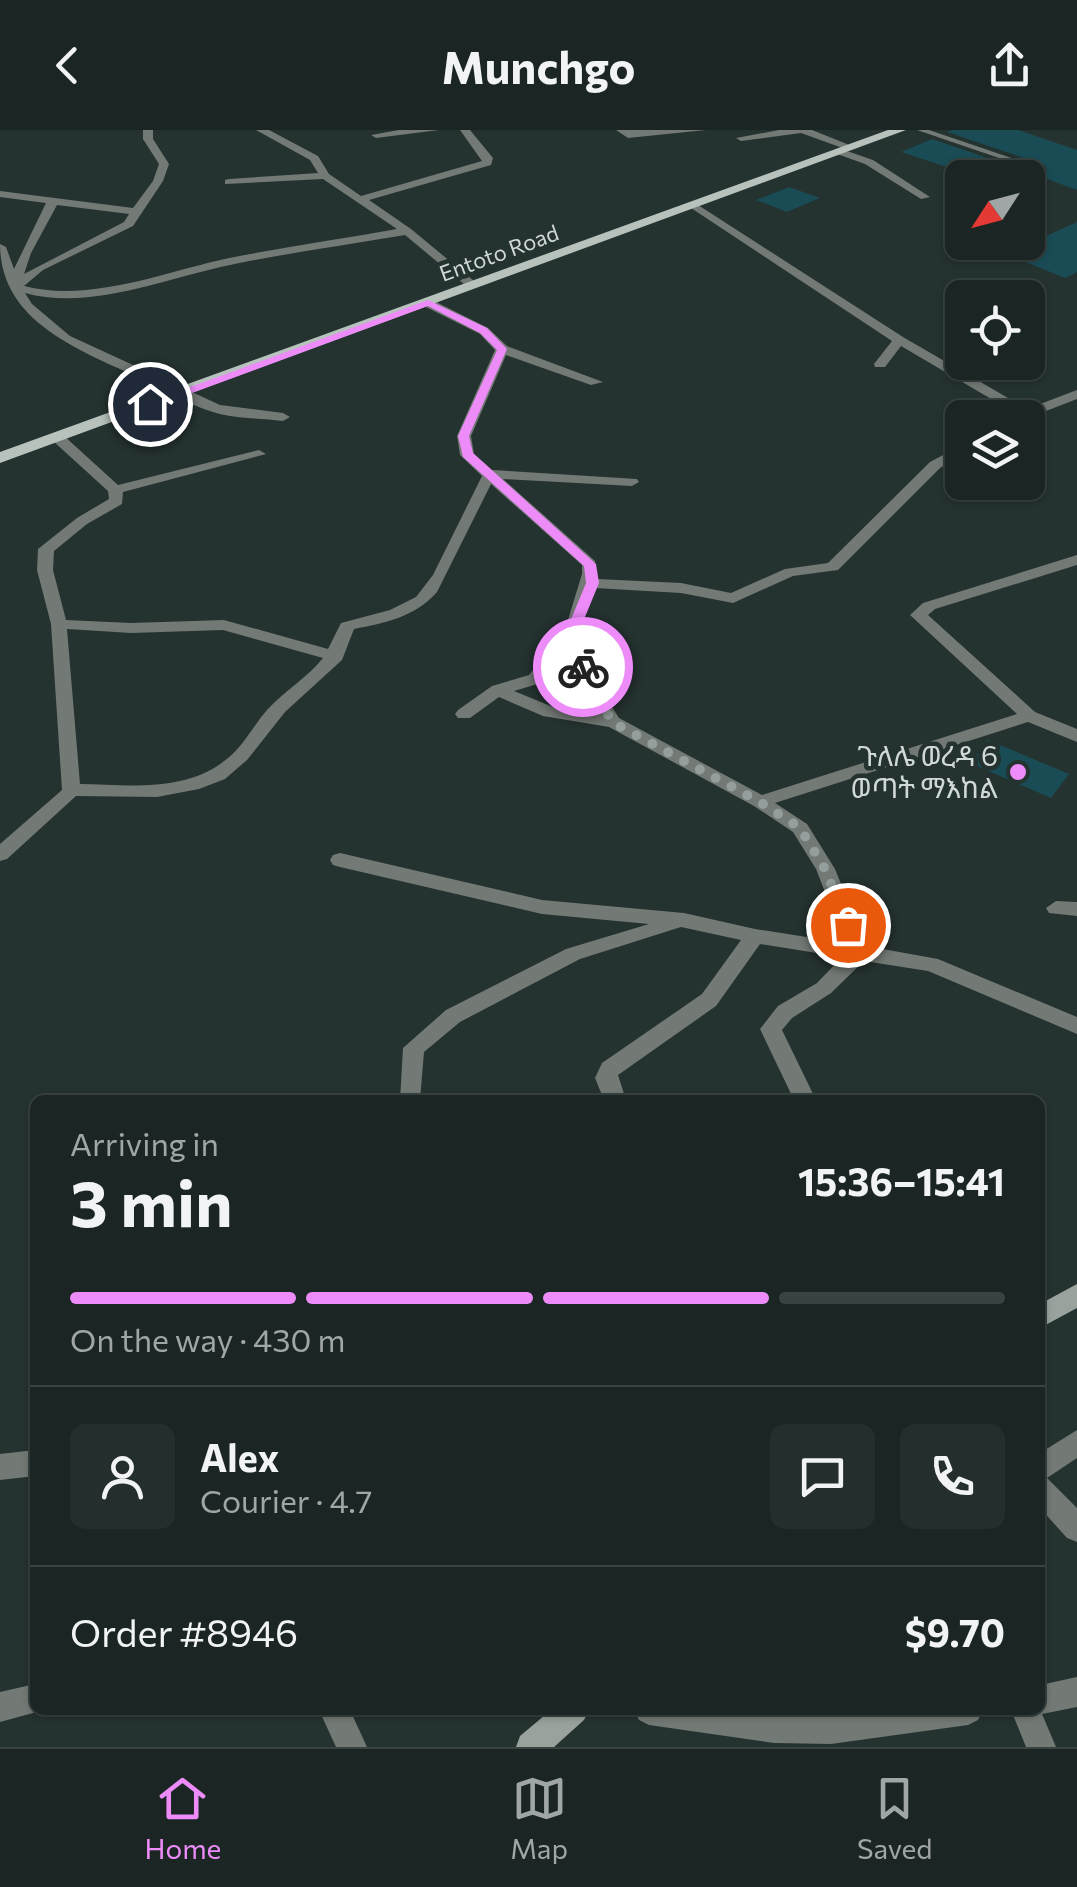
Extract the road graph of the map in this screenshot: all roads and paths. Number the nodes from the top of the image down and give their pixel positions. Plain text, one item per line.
1 (148, 130) edge
2 (261, 130) edge
3 (434, 130) edge
4 (464, 130) edge
5 (621, 130) edge
6 (702, 130) edge
7 (900, 130) edge
8 (921, 130) edge
9 (376, 135) dead end
10 (742, 138) dead end
11 (846, 150) junction
12 (1013, 160) edge
13 (324, 176) junction
14 (229, 182) dead end
15 (0, 194) edge
16 (925, 197) dead end
17 (54, 198) junction
18 (358, 200) junction
19 (695, 206) junction
20 (134, 211) junction
21 (407, 231) junction
22 (0, 246) edge
23 (474, 286) junction
24 (14, 287) junction
25 (428, 302) junction
26 (899, 340) junction
27 (502, 349) junction
28 (880, 364) dead end
29 (596, 382) dead end
30 (180, 394) junction
31 (1077, 394) edge
32 (996, 400) edge
33 (1045, 406) edge
34 (283, 417) dead end
35 (58, 438) junction
36 (259, 454) dead end
37 (0, 458) edge
38 (945, 459) edge
39 (490, 474) junction
40 (632, 482) dead end
41 (114, 490) junction
42 (1077, 560) edge
43 (592, 583) junction
44 (59, 624) junction
45 (572, 634) junction
46 (336, 656) junction
47 (498, 690) junction
48 (464, 714) dead end
49 (1029, 716) junction
50 (612, 722) junction
51 (1077, 736) edge
52 (71, 790) junction
53 (760, 802) junction
54 (0, 854) edge
55 (340, 860) dead end
56 (684, 920) junction
57 (756, 936) junction
58 (858, 953) junction
59 (1077, 1026) edge
60 (410, 1095) edge
61 (613, 1095) edge
62 (802, 1095) edge
63 (1077, 1295) edge
64 (1045, 1313) edge
65 (1077, 1443) edge
66 (30, 1463) edge
67 (1045, 1465) edge
68 (0, 1466) edge
69 (1045, 1493) edge
70 (1077, 1528) edge
71 (1077, 1692) edge
72 (30, 1699) edge
73 (1045, 1699) edge
74 (0, 1706) edge
75 (336, 1715) edge
76 (568, 1715) edge
77 (684, 1715) edge
78 (930, 1715) edge
79 (1028, 1715) edge
80 (352, 1747) edge
81 (531, 1747) edge
82 (1041, 1747) edge

1 - 20 street
2 - 13 street
3 - 9 street
4 - 18 street
5 - 6 street
7 - 11 main road, Entoto Road
8 - 12 lane
10 - 11 street
11 - 16 street
11 - 19 main road, Entoto Road
13 - 14 street
13 - 18 street
15 - 17 street
17 - 20 street
17 - 24 street
18 - 21 street
19 - 23 main road, Entoto Road
19 - 26 street
20 - 24 street
21 - 23 street
21 - 24 street
22 - 24 street
23 - 25 main road, Entoto Road
24 - 30 street
25 - 27 street
25 - 30 main road, Entoto Road
26 - 28 street
26 - 32 street
27 - 29 street
27 - 39 street
30 - 34 street
30 - 35 main road, Entoto Road
31 - 33 street
35 - 37 main road, Entoto Road
35 - 41 street
36 - 41 street
38 - 43 street
39 - 40 street
39 - 43 street
39 - 46 street
41 - 44 street
42 - 49 street
43 - 45 street
44 - 46 street
44 - 52 street
45 - 47 street
45 - 50 street
46 - 52 street
47 - 48 street
47 - 50 street
49 - 51 street
49 - 53 street
50 - 53 street
52 - 54 street
53 - 58 street
55 - 56 street
56 - 57 street
56 - 60 street
57 - 58 street
57 - 61 street
58 - 59 street
58 - 62 street
63 - 64 street
65 - 67 street
66 - 68 street
69 - 70 street
71 - 73 street
72 - 74 street
75 - 80 street
76 - 81 street
77 - 78 street
79 - 82 street

